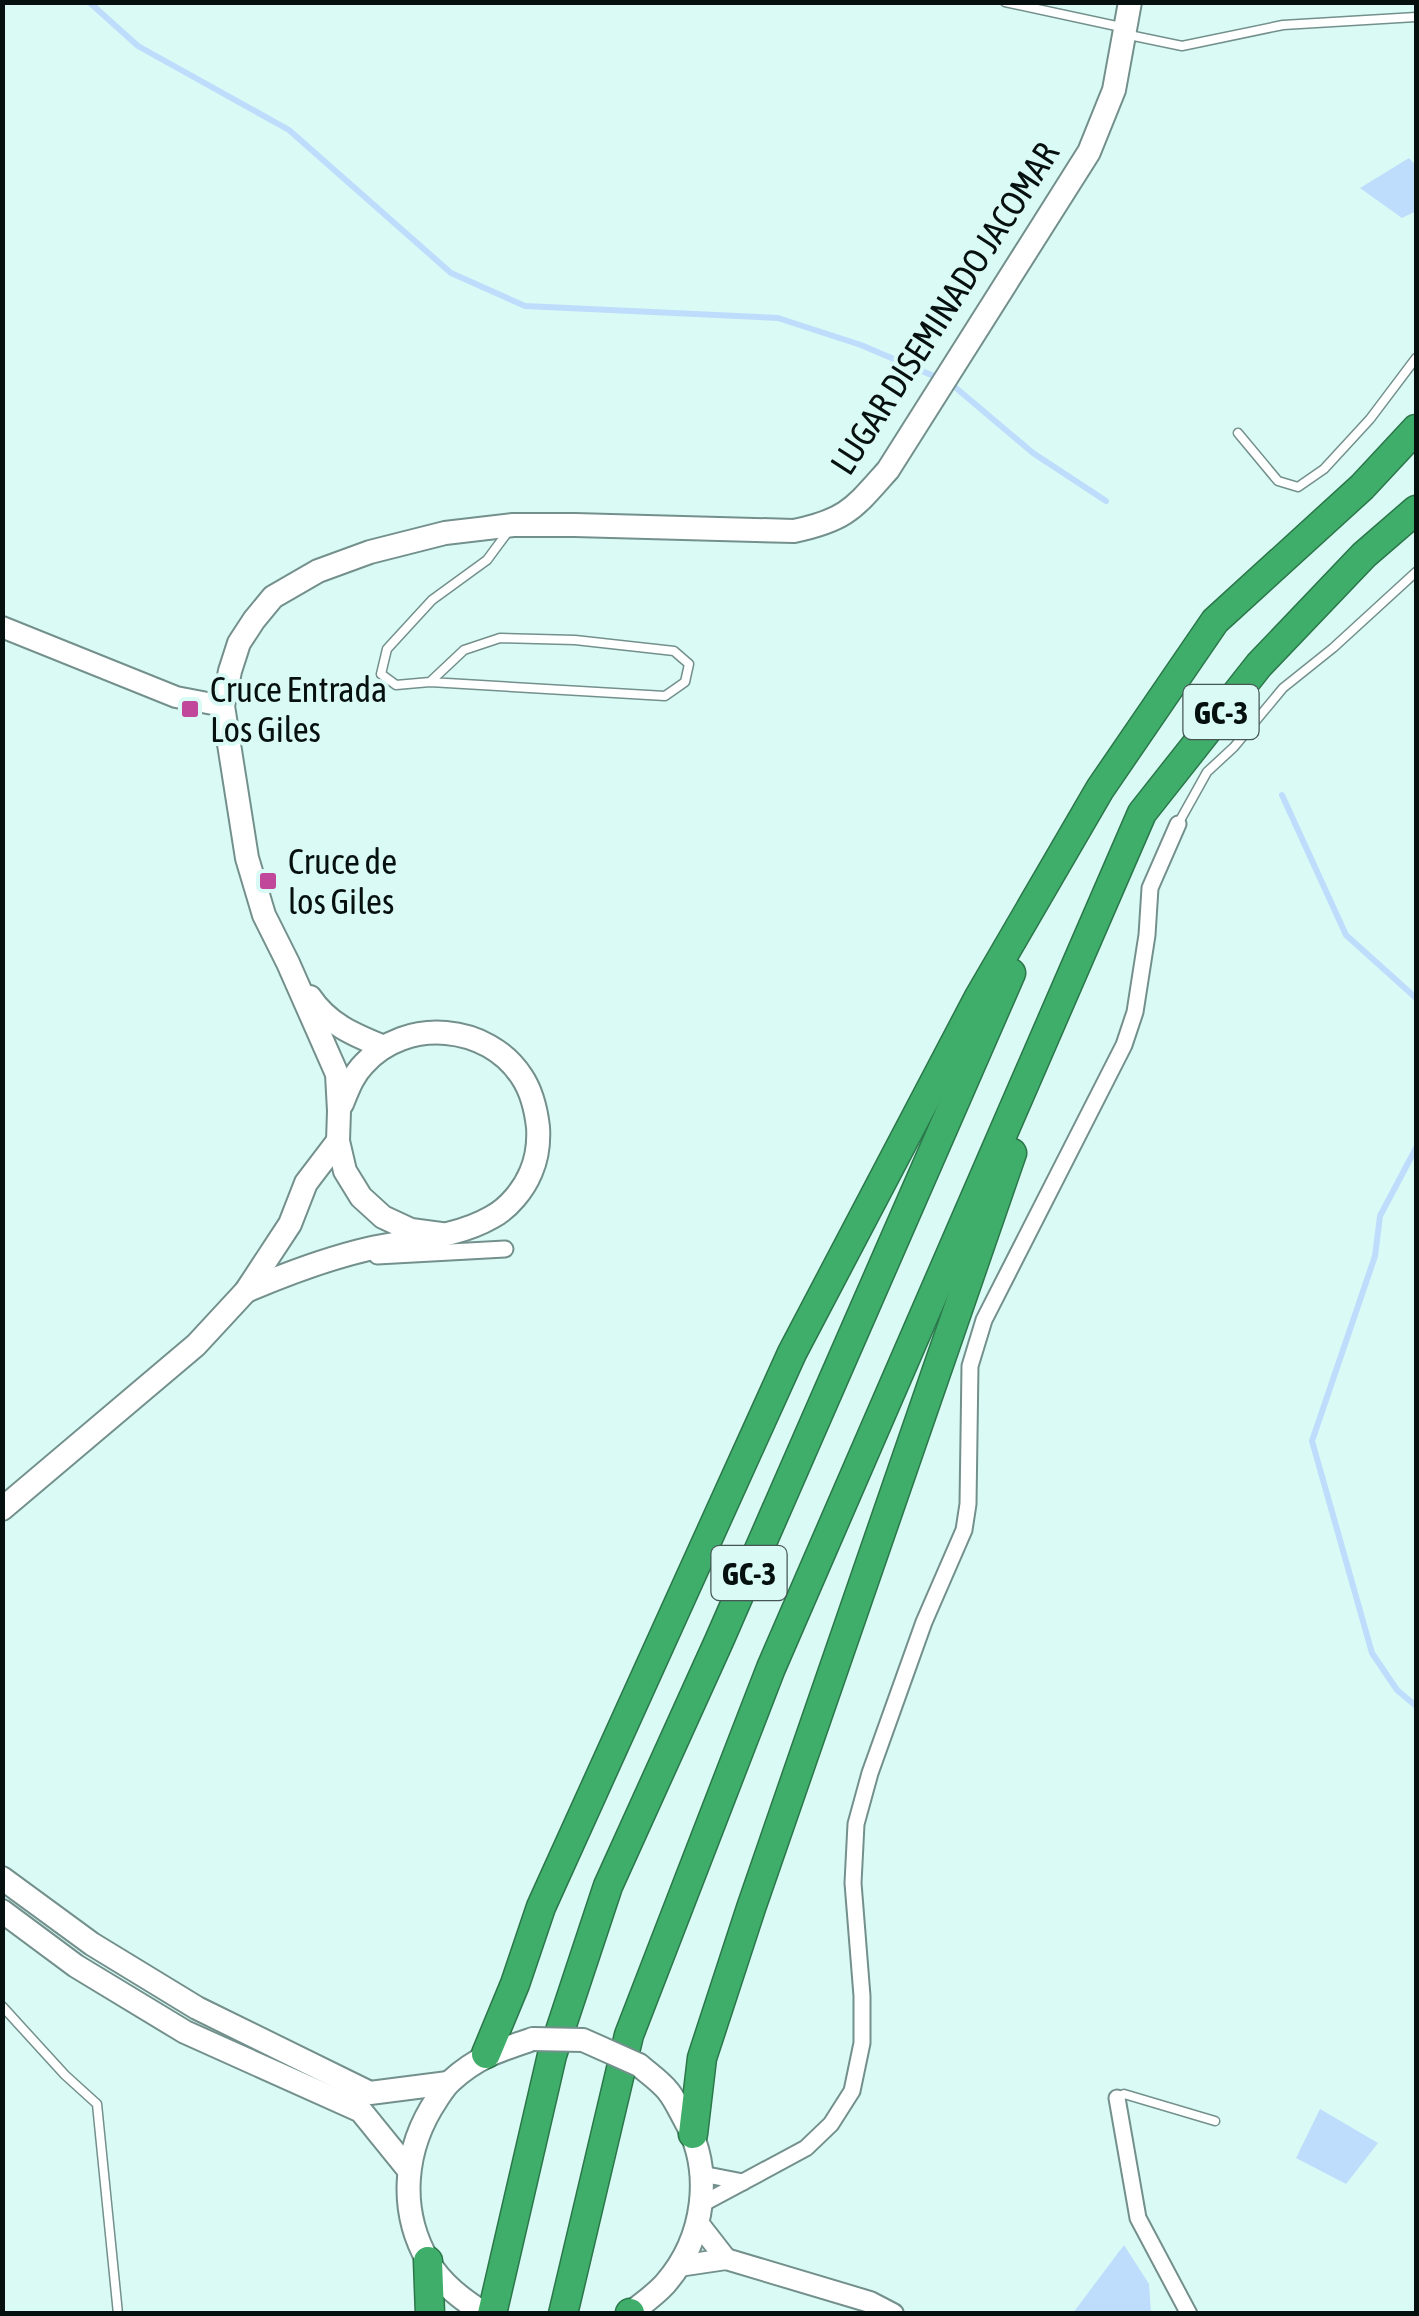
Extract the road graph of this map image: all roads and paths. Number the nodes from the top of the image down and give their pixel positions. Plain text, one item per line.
1 (1005, 2) edge
2 (1130, 2) edge
3 (1416, 18) edge
4 (1125, 31) junction
5 (1416, 358) edge
6 (1416, 429) edge
7 (1238, 434) dead end
8 (1416, 510) edge
9 (513, 525) junction
10 (1416, 572) edge
11 (2, 627) edge
12 (430, 682) junction
13 (223, 706) junction
14 (1178, 824) joint
15 (1064, 852) junction
16 (1081, 954) junction
17 (288, 963) junction
18 (384, 1047) junction
19 (340, 1111) junction
20 (338, 1141) junction
21 (469, 1228) junction
22 (441, 1234) junction
23 (333, 1259) junction
24 (246, 1290) junction
25 (2, 1509) edge
26 (2, 1878) edge
27 (2, 1911) edge
28 (2, 2006) edge
29 (486, 2054) junction
30 (448, 2083) junction
31 (1116, 2098) joint
32 (1215, 2121) dead end
33 (693, 2134) junction
34 (408, 2168) junction
35 (702, 2174) junction
36 (743, 2182) junction
37 (700, 2214) junction
38 (726, 2259) junction
39 (428, 2261) junction
40 (679, 2266) junction
41 (630, 2313) edge
42 (118, 2314) edge
43 (430, 2314) edge
44 (484, 2314) edge
45 (492, 2314) edge
46 (563, 2314) edge
47 (893, 2314) edge
48 (1189, 2314) edge

1 - 4 lane
2 - 4 main road, LUGAR DISEMINADO JACOMAR
3 - 4 lane
4 - 9 main road, LUGAR DISEMINADO JACOMAR
5 - 7 lane
6 - 15 highway, GC-3
8 - 16 highway, GC-3
9 - 12 lane
9 - 13 main road, LUGAR DISEMINADO JACOMAR
10 - 14 lane
11 - 13 street
12 - 12 lane
13 - 17 main road, LUGAR DISEMINADO JACOMAR
14 - 36 street
15 - 29 highway
15 - 45 highway, GC-3
16 - 33 highway
16 - 46 highway, GC-3
17 - 18 main road
17 - 19 main road
18 - 19 main road
18 - 21 main road
19 - 20 main road
20 - 22 main road
20 - 24 main road
21 - 22 main road
21 - 23 street
22 - 23 main road
23 - 24 main road
24 - 25 main road
26 - 30 main road
27 - 34 main road
28 - 42 lane
29 - 30 main road
29 - 33 main road, bridge
30 - 34 main road
31 - 32 lane
31 - 48 street
33 - 35 main road
34 - 39 main road
35 - 36 street
35 - 37 main road
36 - 37 street
37 - 38 street
37 - 40 main road
38 - 40 street
38 - 47 street
39 - 43 highway
39 - 44 main road
40 - 41 main road

